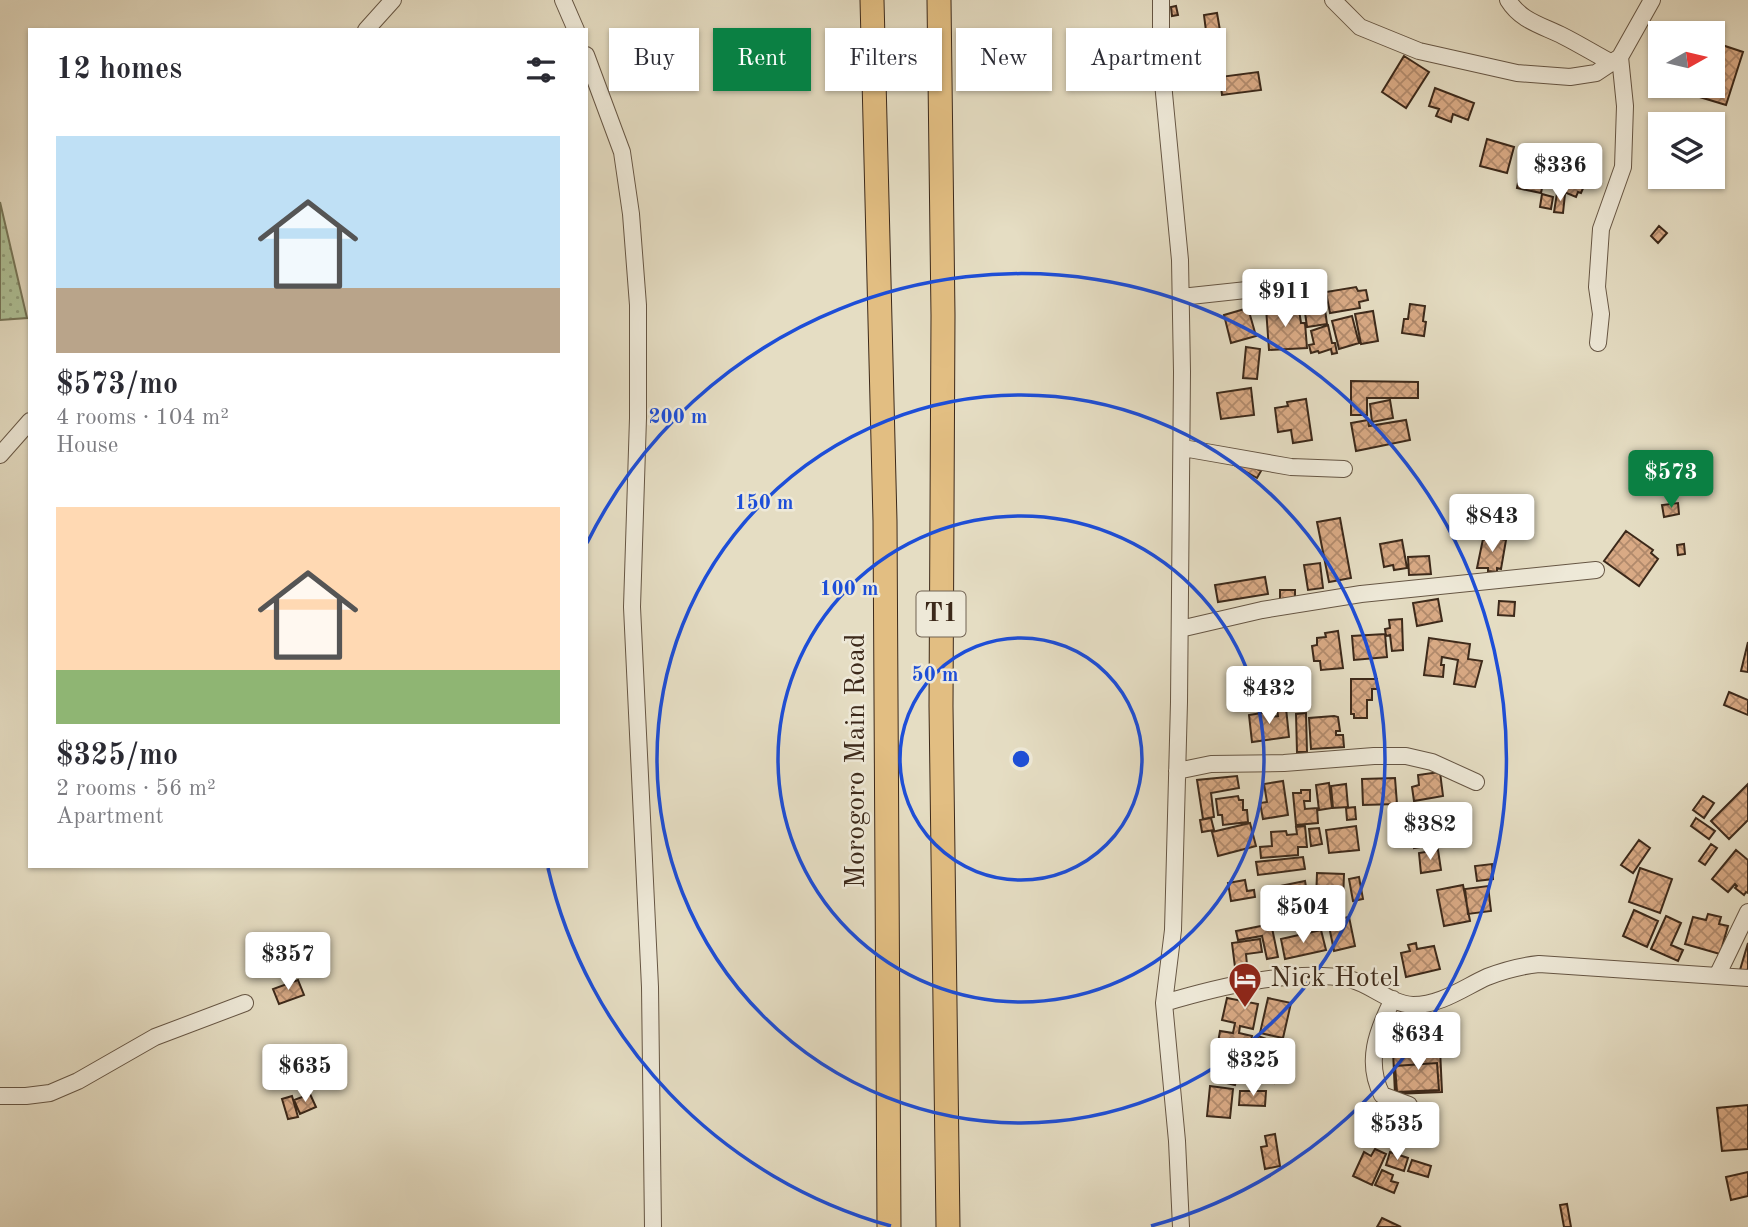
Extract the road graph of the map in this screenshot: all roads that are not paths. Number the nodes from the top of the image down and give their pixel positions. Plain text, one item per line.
1 (393, 0) edge
2 (563, 0) edge
3 (872, 0) edge
4 (939, 0) edge
5 (1161, 0) edge
6 (1333, 0) edge
7 (1508, 0) edge
8 (1652, 0) edge
9 (368, 28) edge
10 (575, 28) edge
11 (588, 60) edge
12 (1616, 60) junction
13 (1284, 286) dead end
14 (1181, 297) junction
15 (1598, 342) dead end
16 (28, 423) edge
17 (1183, 448) junction
18 (0, 455) edge
19 (1344, 469) dead end
20 (1596, 570) dead end
21 (1180, 629) junction
22 (1177, 771) junction
23 (1476, 782) dead end
24 (1748, 912) edge
25 (1717, 976) junction
26 (1747, 983) edge
27 (1392, 999) junction
28 (245, 1003) dead end
29 (1164, 1003) junction
30 (0, 1096) edge
31 (1409, 1105) dead end
32 (653, 1227) edge
33 (889, 1227) edge
34 (948, 1227) edge
35 (1181, 1227) edge

1 - 9 street
2 - 10 street
3 - 33 highway, Morogoro Main Road / T1
4 - 34 highway, T1
5 - 14 street
6 - 12 street
7 - 12 street
8 - 12 street
11 - 32 street
12 - 15 street
13 - 14 street
14 - 17 street
16 - 18 street
17 - 19 street
17 - 21 street
20 - 21 street
21 - 22 street
22 - 23 street
22 - 29 street
24 - 25 street
25 - 26 street
25 - 27 street
27 - 29 street
27 - 31 street
28 - 30 street
29 - 35 street

